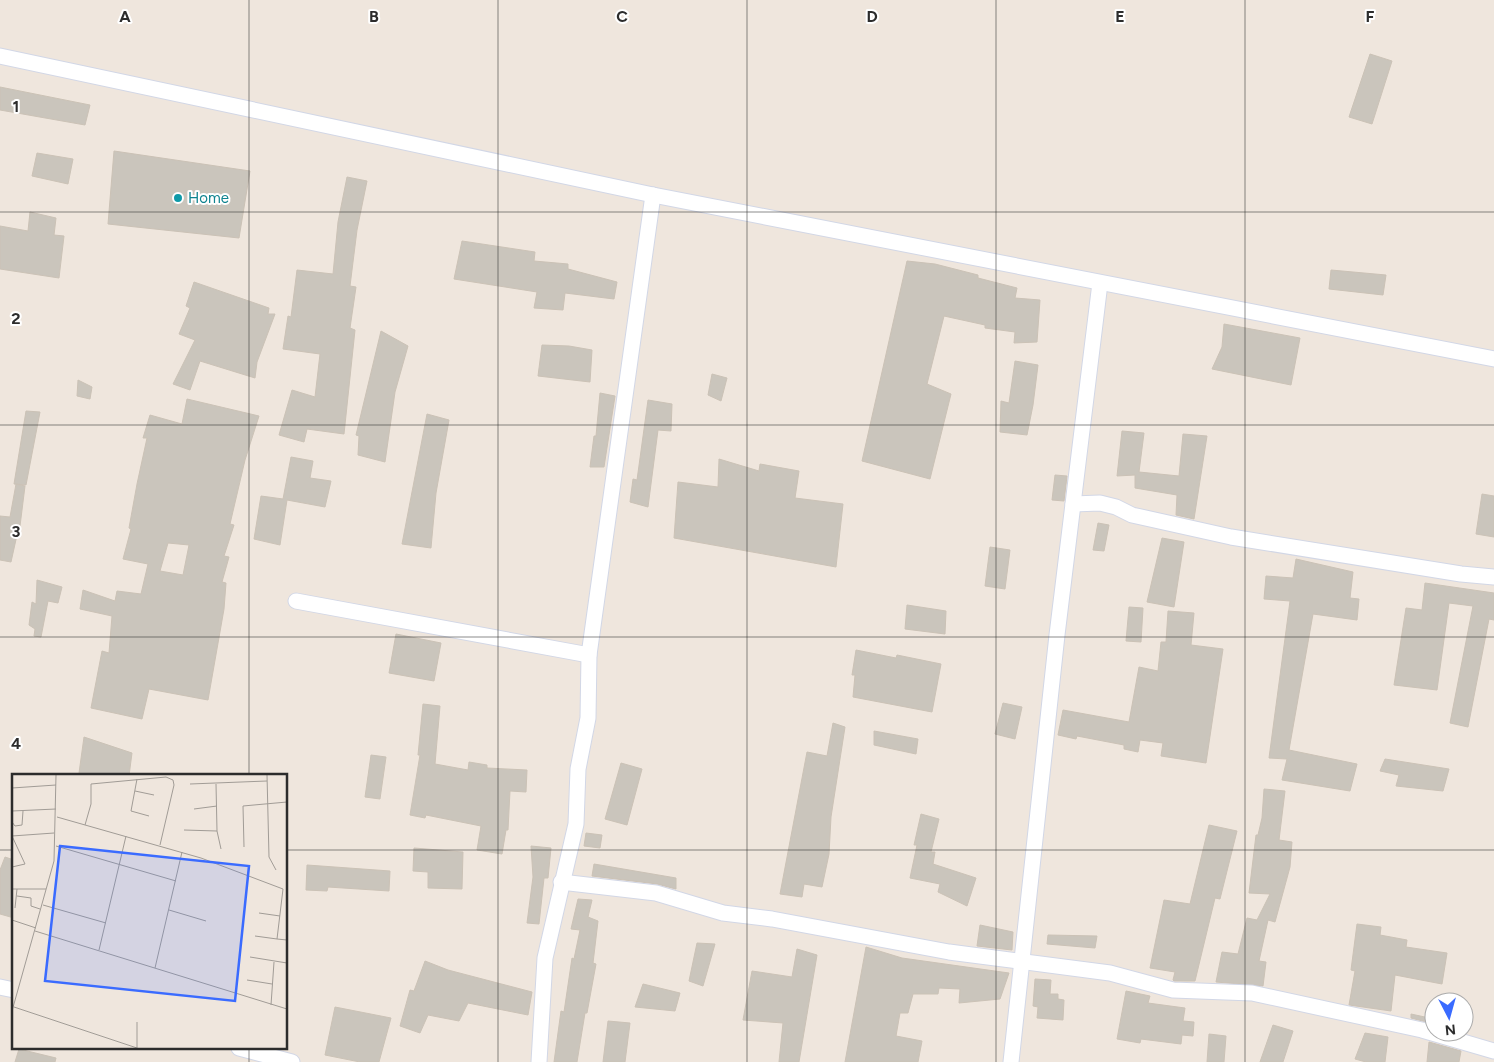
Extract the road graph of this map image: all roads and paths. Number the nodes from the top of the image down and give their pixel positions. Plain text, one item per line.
1 (0, 56) edge
2 (652, 195) junction
3 (1100, 283) junction
4 (1494, 358) edge
5 (1073, 504) junction
6 (1494, 576) edge
7 (296, 601) dead end
8 (589, 655) junction
9 (561, 882) junction
10 (1021, 959) junction
11 (247, 1050) edge
12 (1494, 1051) edge
13 (292, 1062) edge
14 (539, 1062) edge
15 (1011, 1062) edge

1 - 2 street
2 - 3 street
2 - 8 street
3 - 4 street
3 - 5 street
5 - 6 street
5 - 10 street
7 - 8 street
8 - 9 street
9 - 10 street
9 - 14 street
10 - 12 street
10 - 15 street
11 - 13 street

